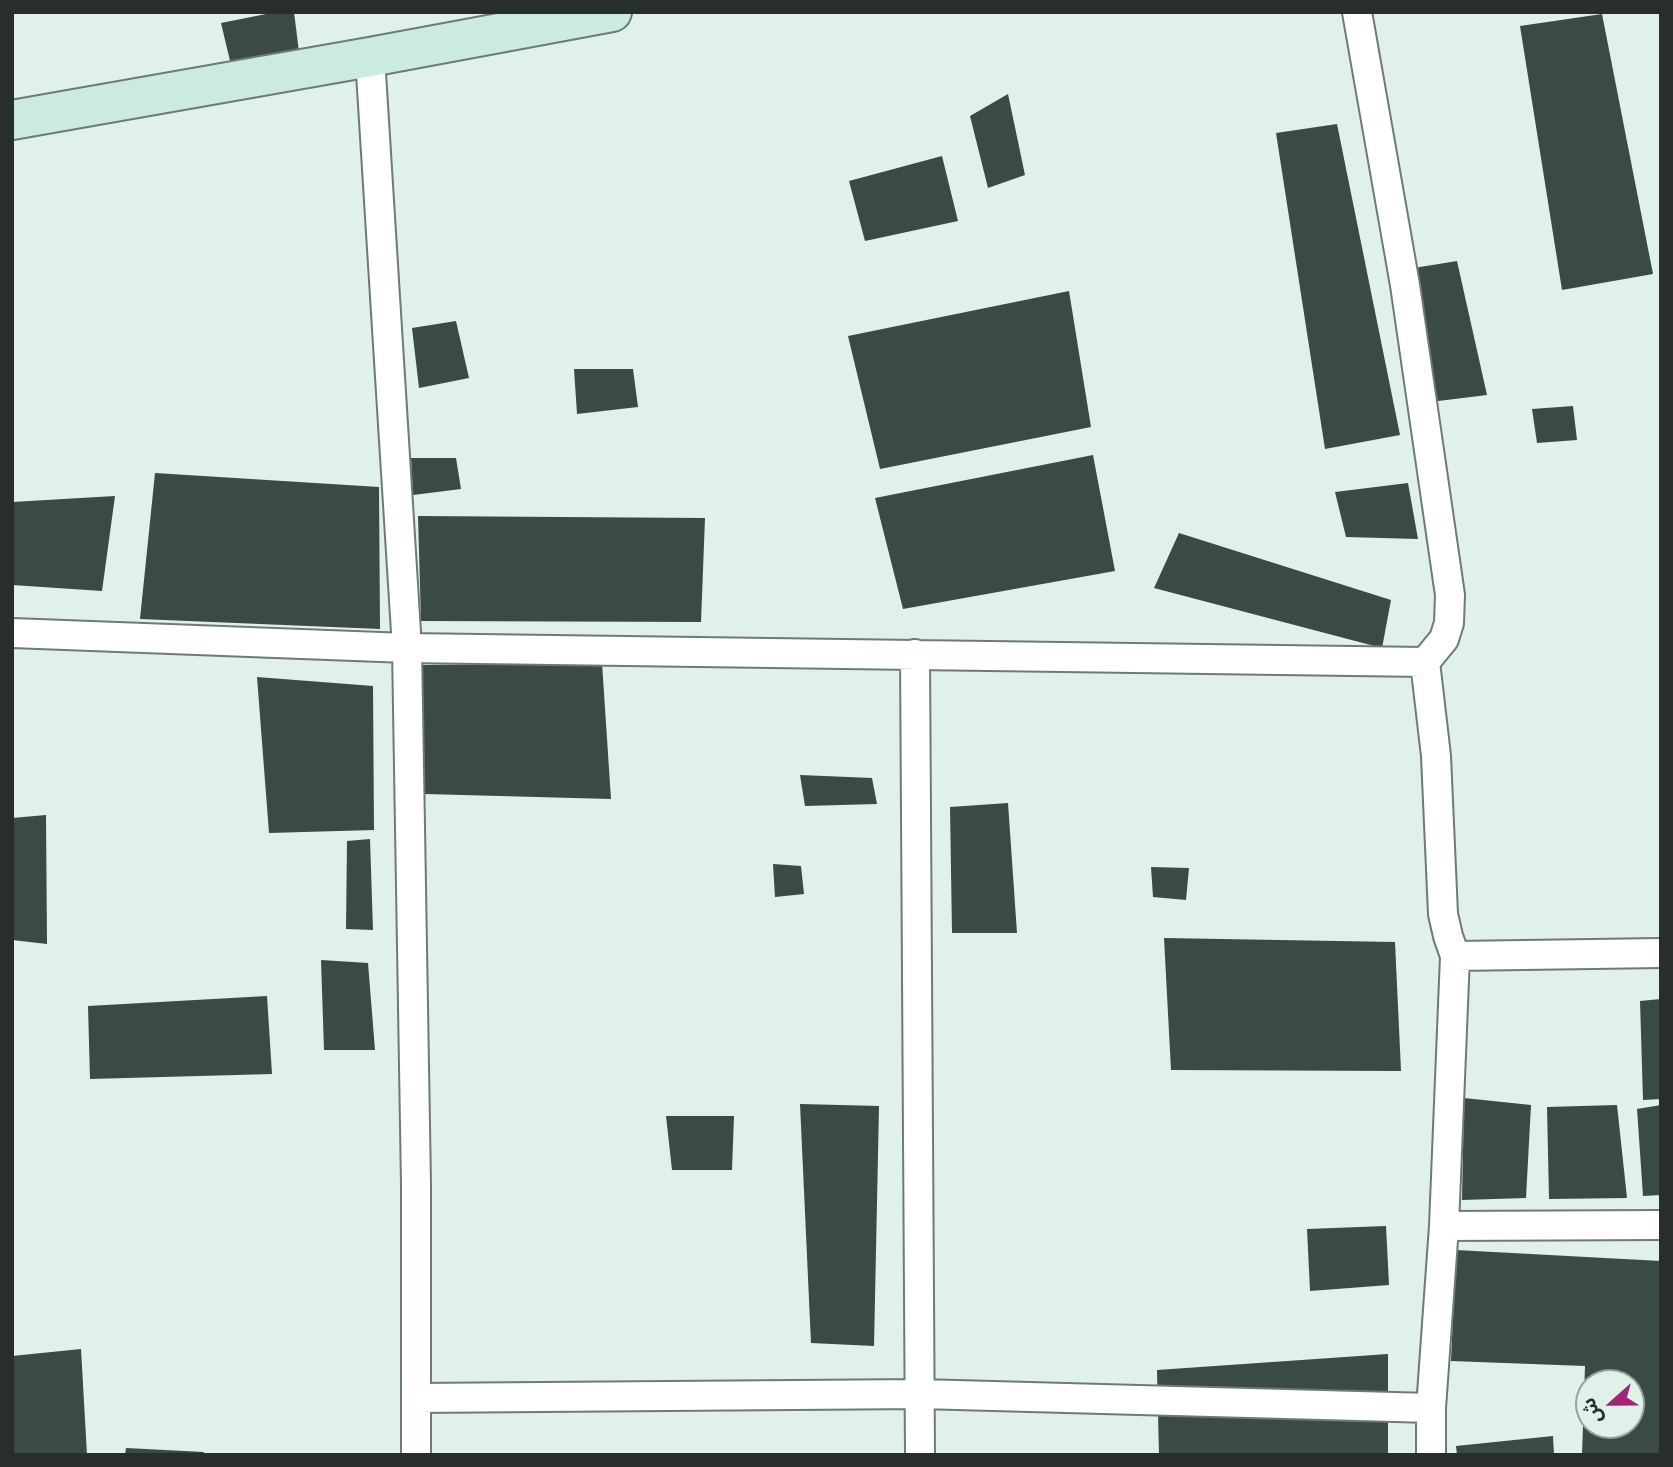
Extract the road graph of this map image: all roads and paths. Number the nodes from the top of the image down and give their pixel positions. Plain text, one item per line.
1 (612, 12) edge
2 (1357, 12) edge
3 (370, 57) junction
4 (12, 120) edge
5 (12, 633) edge
6 (407, 648) junction
7 (915, 654) junction
8 (1425, 662) junction
9 (1661, 953) edge
10 (1455, 956) junction
11 (1661, 1225) edge
12 (1444, 1226) junction
13 (920, 1394) junction
14 (416, 1398) junction
15 (1431, 1408) junction
16 (416, 1455) edge
17 (920, 1455) edge
18 (1431, 1455) edge

1 - 3 street
2 - 8 street
3 - 4 street
3 - 6 street
5 - 6 street
6 - 7 street
6 - 14 street
7 - 8 street
7 - 13 street
8 - 10 street
9 - 10 street
10 - 12 street
11 - 12 street
12 - 15 street
13 - 14 street
13 - 15 street
13 - 17 street
14 - 16 street
15 - 18 street

